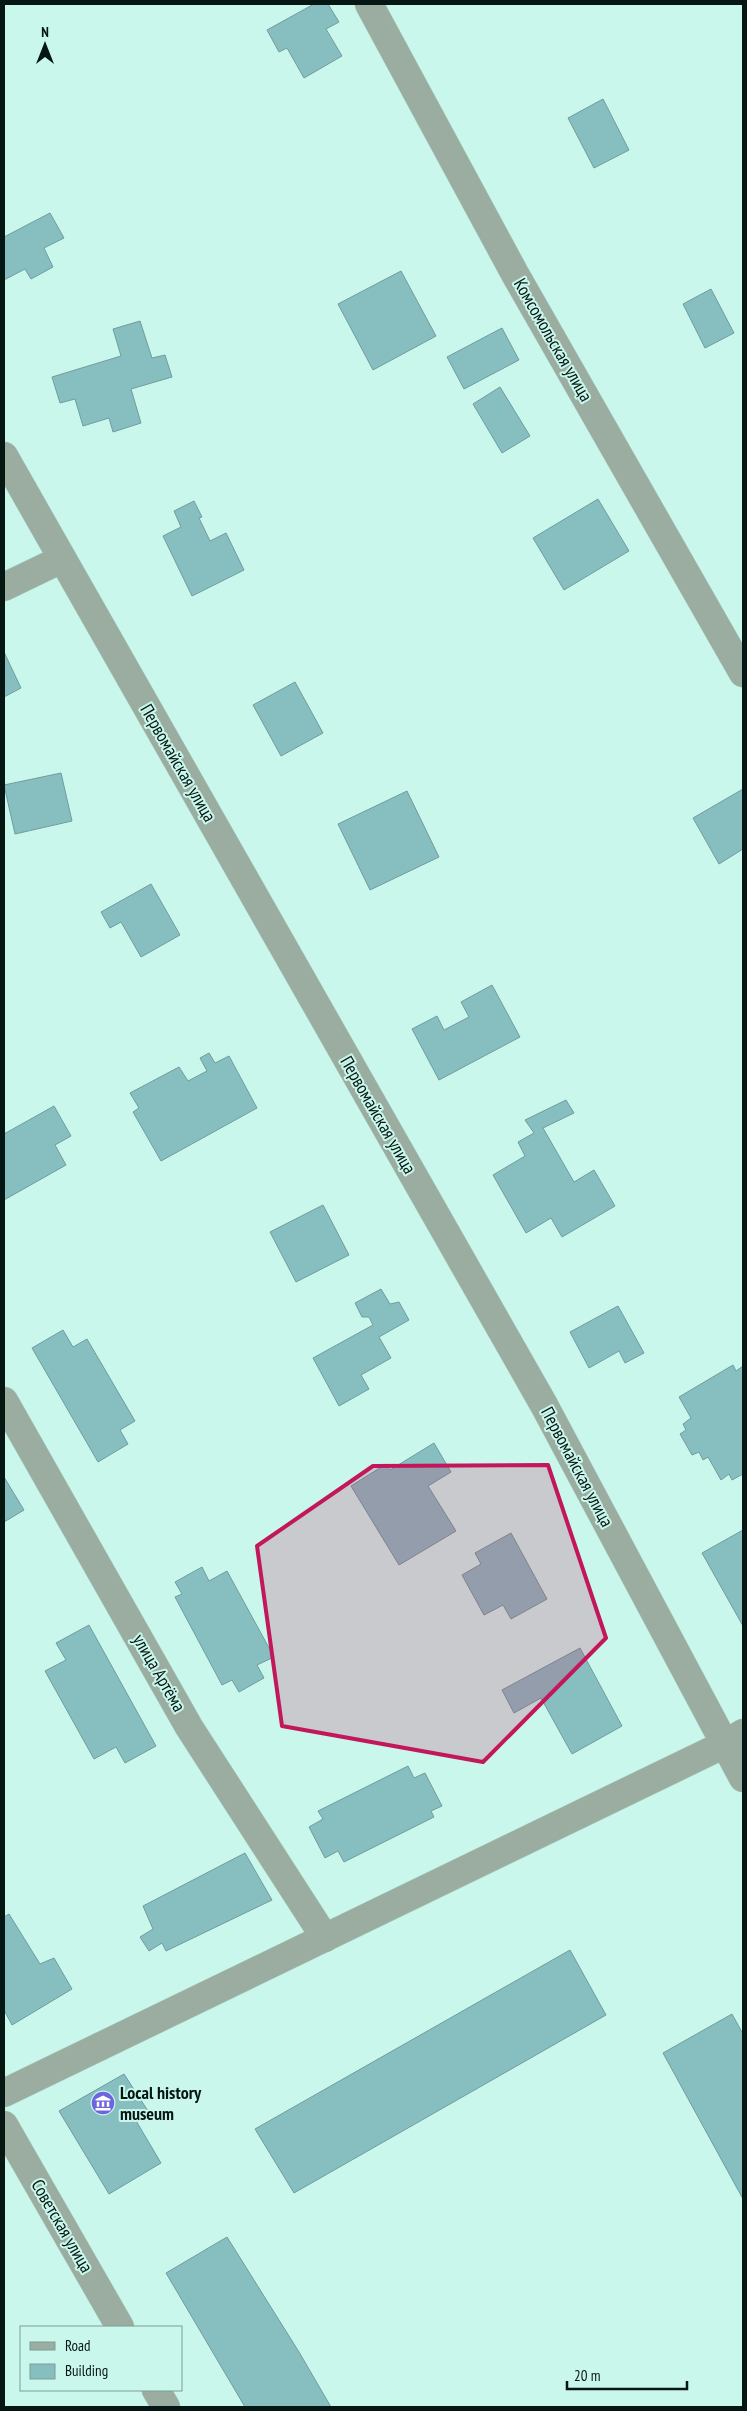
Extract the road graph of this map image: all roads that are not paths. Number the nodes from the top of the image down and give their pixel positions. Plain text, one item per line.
1 (369, 4) edge
2 (4, 456) edge
3 (62, 559) junction
4 (4, 587) edge
5 (743, 673) edge
6 (4, 1401) edge
7 (734, 1739) edge
8 (743, 1778) edge
9 (325, 1938) junction
10 (4, 2093) edge
11 (4, 2125) edge
12 (119, 2326) edge
13 (157, 2391) edge
14 (166, 2407) edge

1 - 5 street, Комсомольская улица
2 - 3 street, Первомайская улица
3 - 4 street
3 - 7 street, Первомайская улица
6 - 9 street, улица Артёма
7 - 8 street, Первомайская улица
7 - 9 street
9 - 10 street
11 - 12 street, Советская улица
13 - 14 street

